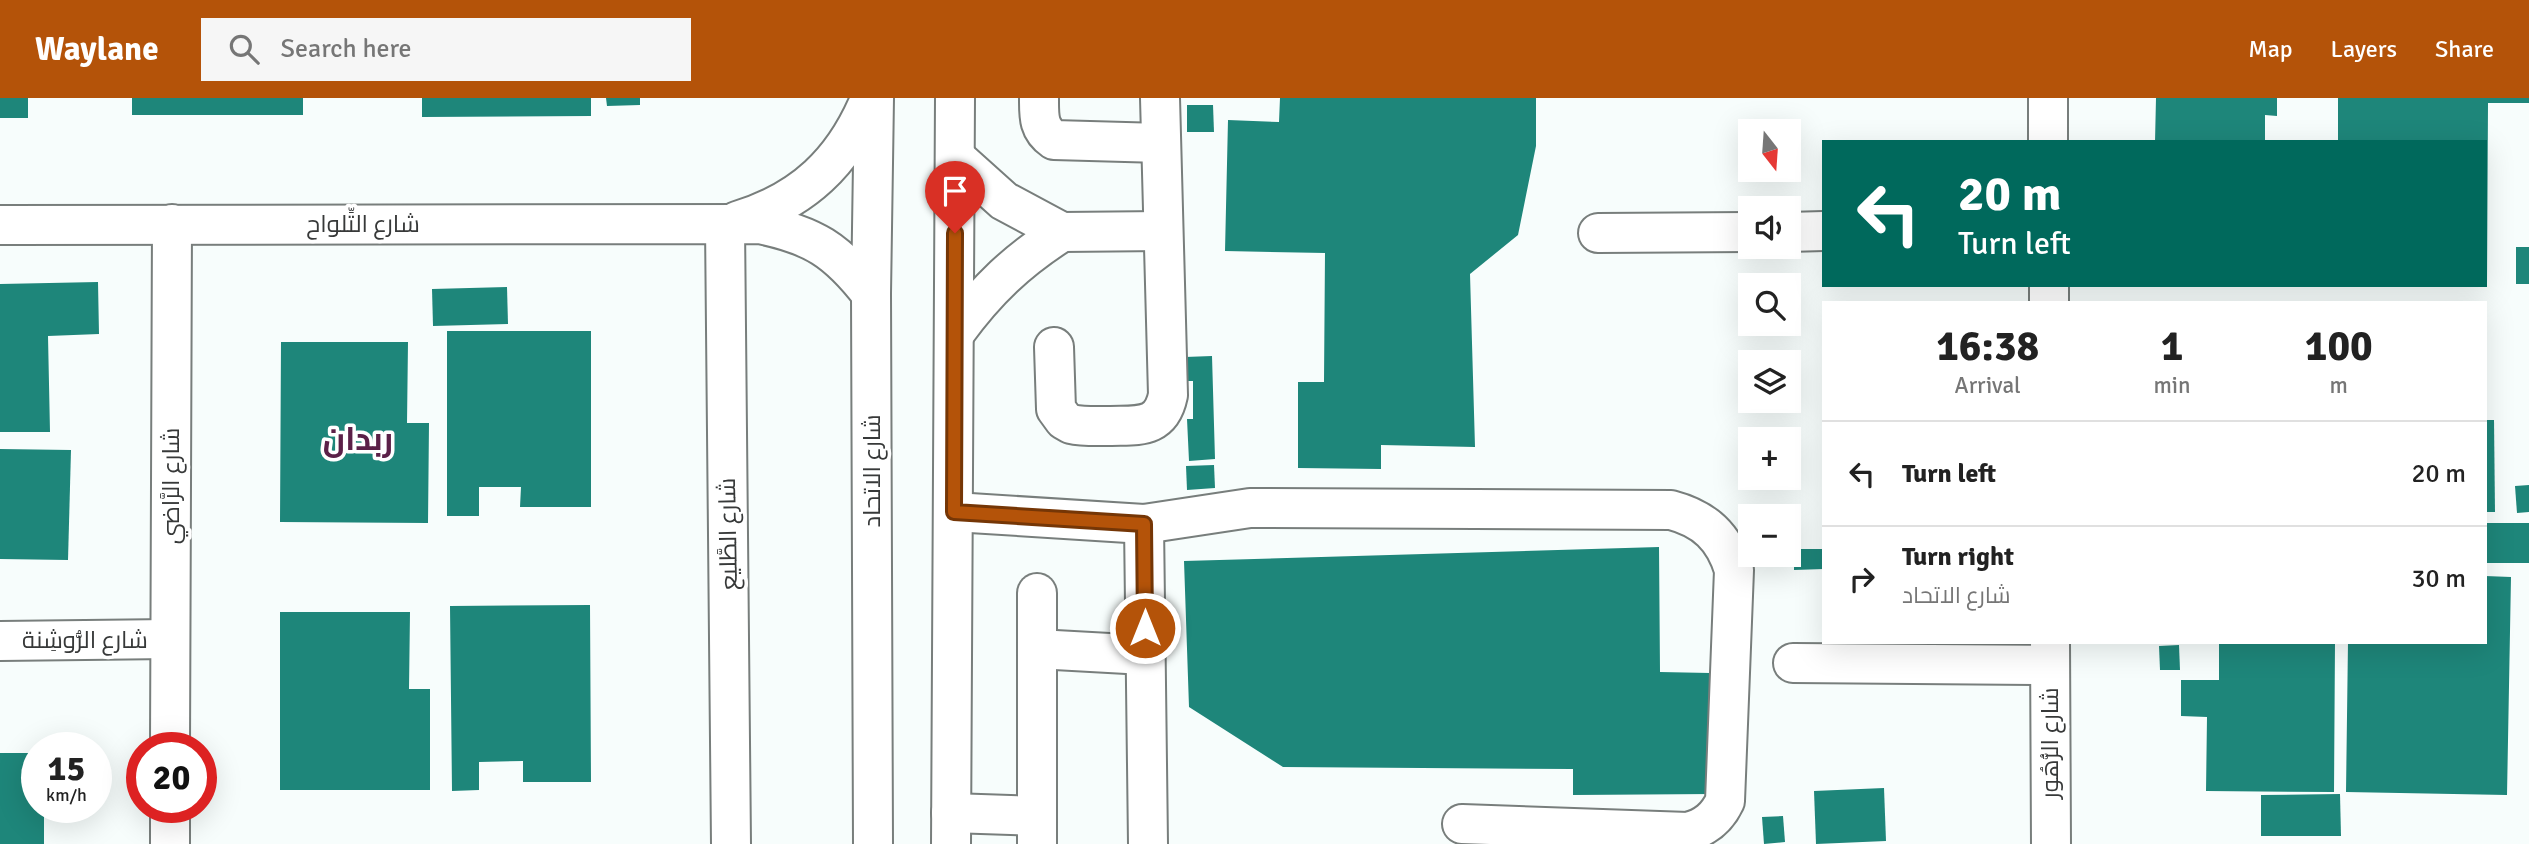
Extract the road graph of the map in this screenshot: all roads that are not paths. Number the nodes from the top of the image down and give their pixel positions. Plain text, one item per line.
1 (872, 98) edge
2 (955, 98) edge
3 (1039, 98) edge
4 (1160, 98) edge
5 (2048, 98) edge
6 (2048, 140) edge
7 (1161, 143) junction
8 (955, 157) junction
9 (172, 224) junction
10 (0, 225) edge
11 (725, 225) junction
12 (1163, 231) junction
13 (1062, 232) junction
14 (1738, 232) edge
15 (1801, 232) edge
16 (1822, 232) edge
17 (1598, 233) dead end
18 (871, 294) junction
19 (955, 333) junction
20 (1054, 347) dead end
21 (954, 512) junction
22 (1144, 524) junction
23 (1037, 593) dead end
24 (170, 639) junction
25 (0, 641) edge
26 (1037, 649) junction
27 (2050, 653) edge
28 (1145, 655) junction
29 (1793, 663) dead end
30 (170, 732) edge
31 (170, 823) edge
32 (1462, 824) dead end
33 (951, 829) edge
34 (1723, 829) edge
35 (1037, 830) edge
36 (170, 844) edge
37 (731, 844) edge
38 (873, 844) edge
39 (1148, 844) edge
40 (2051, 844) edge

1 - 11 street, شارع التِّلواح
1 - 18 street, شارع الاتحاد
2 - 8 street
3 - 7 street
4 - 7 street
5 - 6 street
7 - 12 street
8 - 13 street
8 - 19 street
9 - 10 street, شارع التِّلواح
9 - 11 street, شارع التِّلواح
9 - 24 street, شارع الرَّاضي
11 - 18 street, شارع التِّلواح
11 - 37 street, شارع الطَّليع
12 - 13 street
12 - 20 street
13 - 19 street
14 - 17 street
15 - 16 street
18 - 38 street, شارع الاتحاد
19 - 21 street
21 - 22 street
21 - 33 street
22 - 28 street
22 - 34 street
23 - 26 street
24 - 25 street, شارع الرُّوشِنة
24 - 30 street, شارع الرَّاضي
26 - 28 street
26 - 35 street
27 - 29 street
27 - 40 street, شارع الزُّهُور
28 - 39 street
31 - 36 street
32 - 34 street
33 - 35 street

